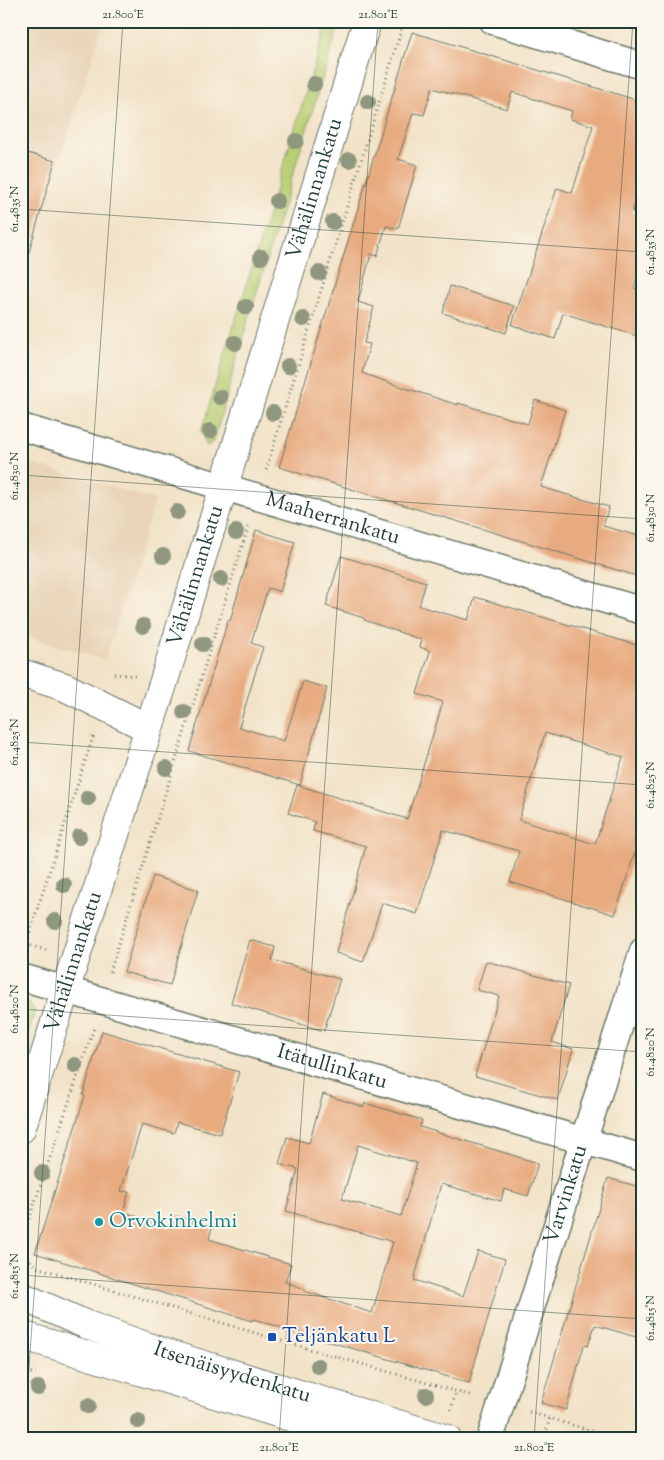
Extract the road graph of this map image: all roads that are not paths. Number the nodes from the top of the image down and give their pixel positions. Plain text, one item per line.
1 (367, 21) edge
2 (493, 21) edge
3 (643, 66) edge
4 (21, 427) edge
5 (224, 487) junction
6 (643, 611) edge
7 (21, 673) edge
8 (148, 728) junction
9 (643, 951) edge
10 (22, 965) edge
11 (65, 989) junction
12 (21, 1129) edge
13 (584, 1141) junction
14 (643, 1158) edge
15 (21, 1296) edge
16 (21, 1335) edge
17 (363, 1439) edge
18 (447, 1439) edge
19 (490, 1439) edge

1 - 5 main road, Vähälinnankatu
2 - 3 street
4 - 5 street, Maaherrankatu
5 - 6 street, Maaherrankatu
5 - 8 main road, Vähälinnankatu
7 - 8 main road
8 - 11 main road, Vähälinnankatu
9 - 13 street, Varvinkatu
10 - 11 street, Itätullinkatu
11 - 12 main road, Vähälinnankatu
11 - 13 street, Itätullinkatu
13 - 14 street, Itätullinkatu
13 - 19 street, Varvinkatu
15 - 18 main road, Itsenäisyydenkatu
16 - 17 main road, Itsenäisyydenkatu

